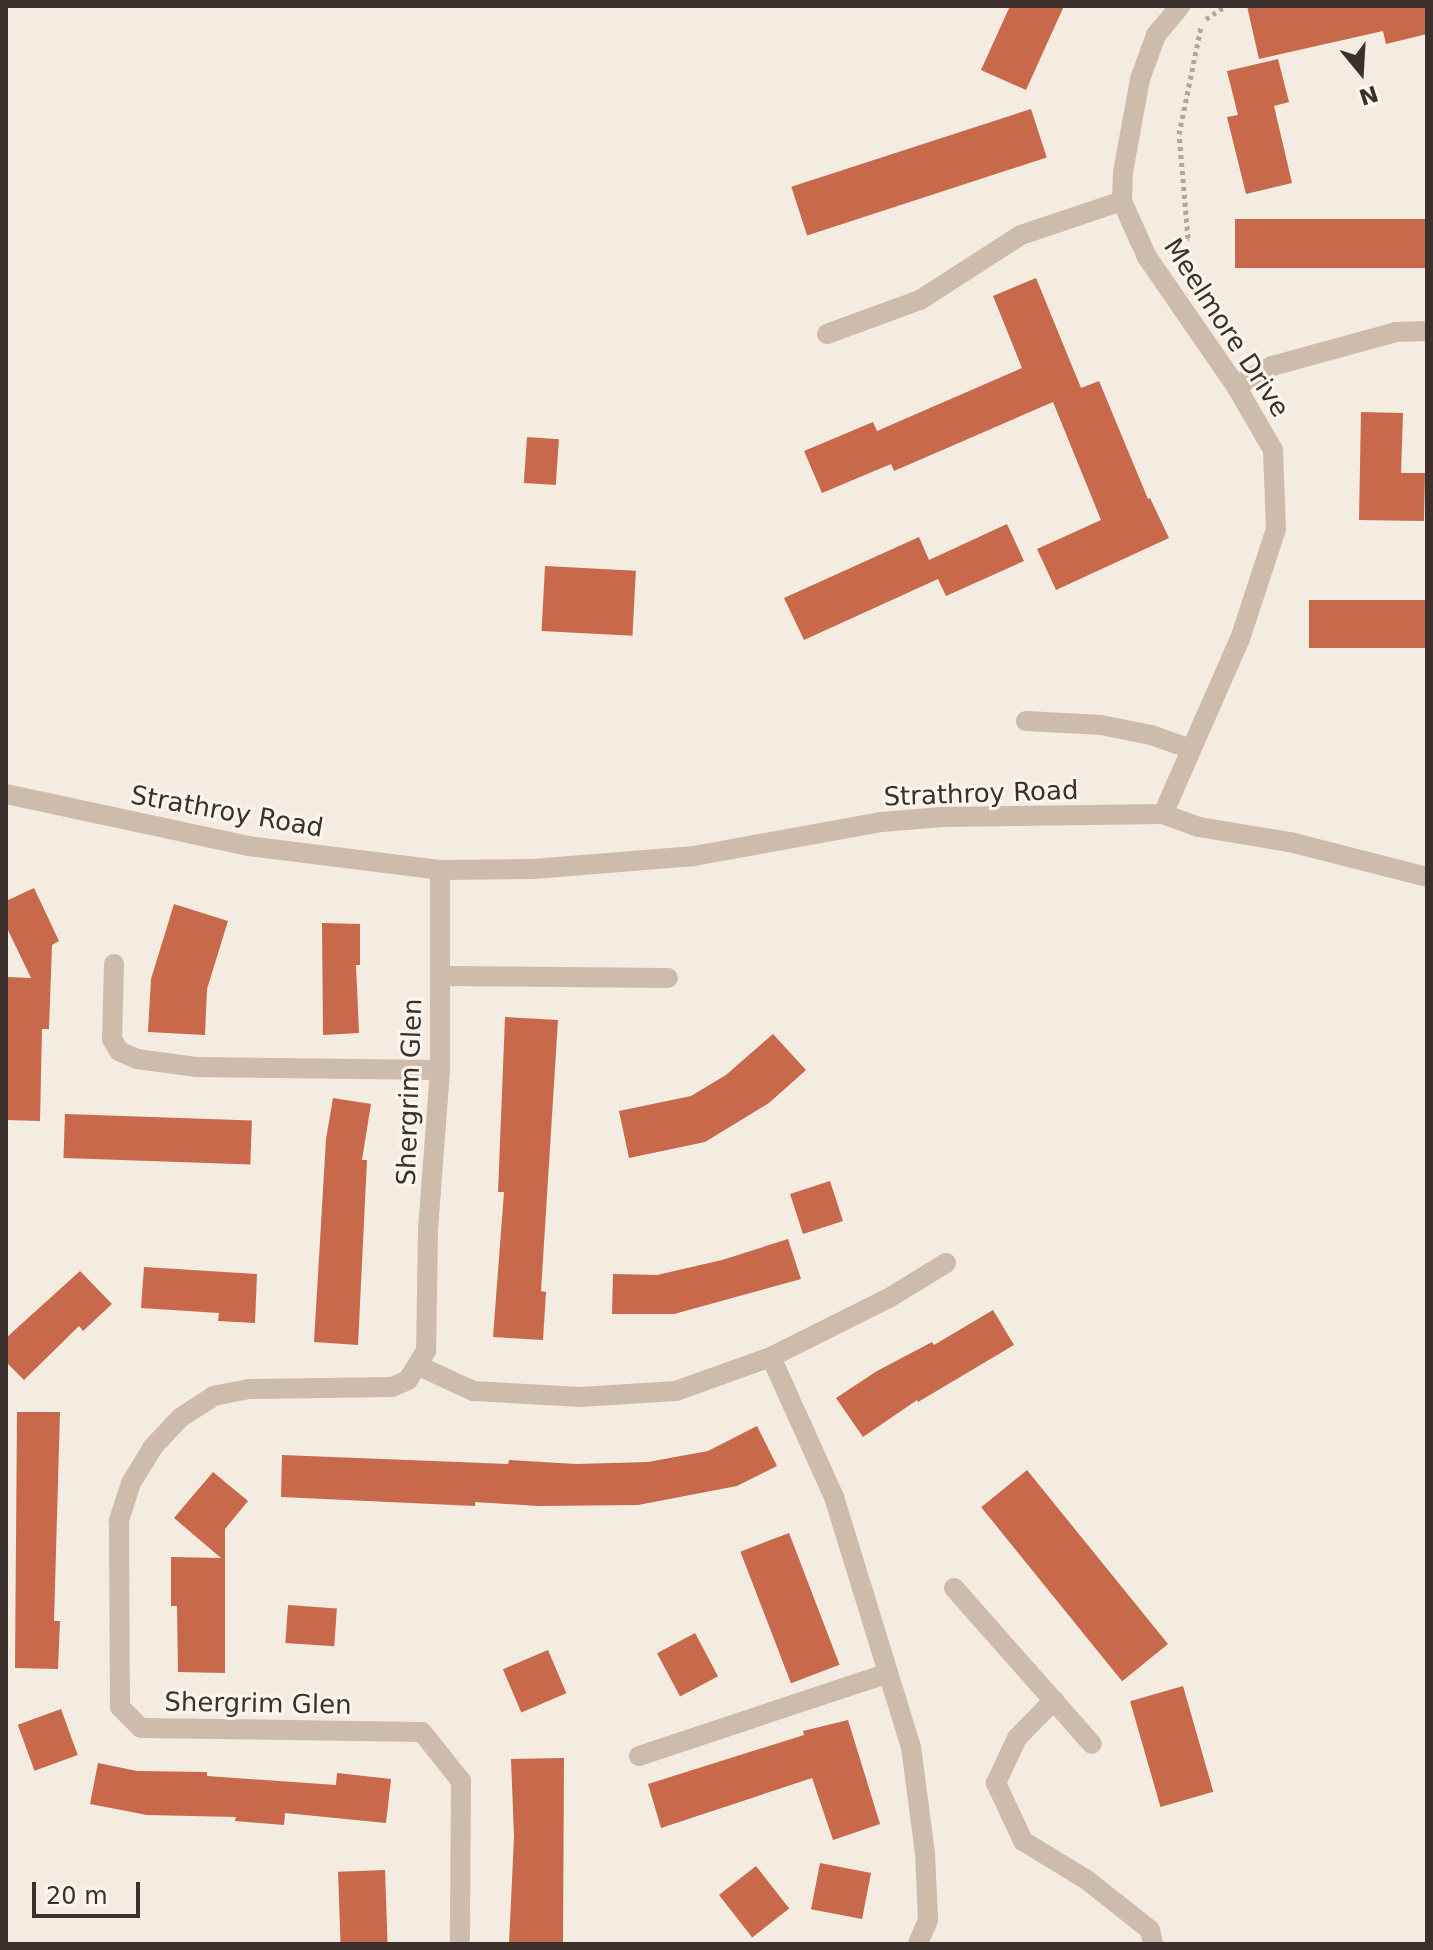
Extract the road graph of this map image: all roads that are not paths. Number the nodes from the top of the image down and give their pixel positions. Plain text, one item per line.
1 (1180, 6) edge
2 (1122, 201) junction
3 (1427, 331) edge
4 (827, 334) dead end
5 (1236, 386) junction
6 (1026, 721) dead end
7 (1191, 749) junction
8 (6, 794) edge
9 (1163, 814) junction
10 (440, 870) junction
11 (1427, 877) edge
12 (114, 964) dead end
13 (440, 976) junction
14 (668, 978) dead end
15 (440, 1070) junction
16 (946, 1263) dead end
17 (771, 1357) junction
18 (419, 1366) junction
19 (954, 1588) dead end
20 (886, 1674) junction
21 (1054, 1700) junction
22 (1092, 1744) dead end
23 (639, 1756) dead end
24 (460, 1944) edge
25 (918, 1944) edge
26 (1153, 1944) edge

1 - 2 street, Meelmore Drive
2 - 4 street
2 - 5 street, Meelmore Drive
3 - 5 street
5 - 7 street, Meelmore Drive
6 - 7 street
7 - 9 street, Meelmore Drive
8 - 10 street, Strathroy Road
9 - 10 street, Strathroy Road
9 - 11 street, Strathroy Road
10 - 13 street, Shergrim Glen
12 - 15 street
13 - 14 street
13 - 15 street, Shergrim Glen
15 - 18 street, Shergrim Glen
16 - 17 street
17 - 18 street
17 - 20 street
18 - 24 street, Shergrim Glen
19 - 21 street
20 - 23 street
20 - 25 street
21 - 22 street
21 - 26 street

